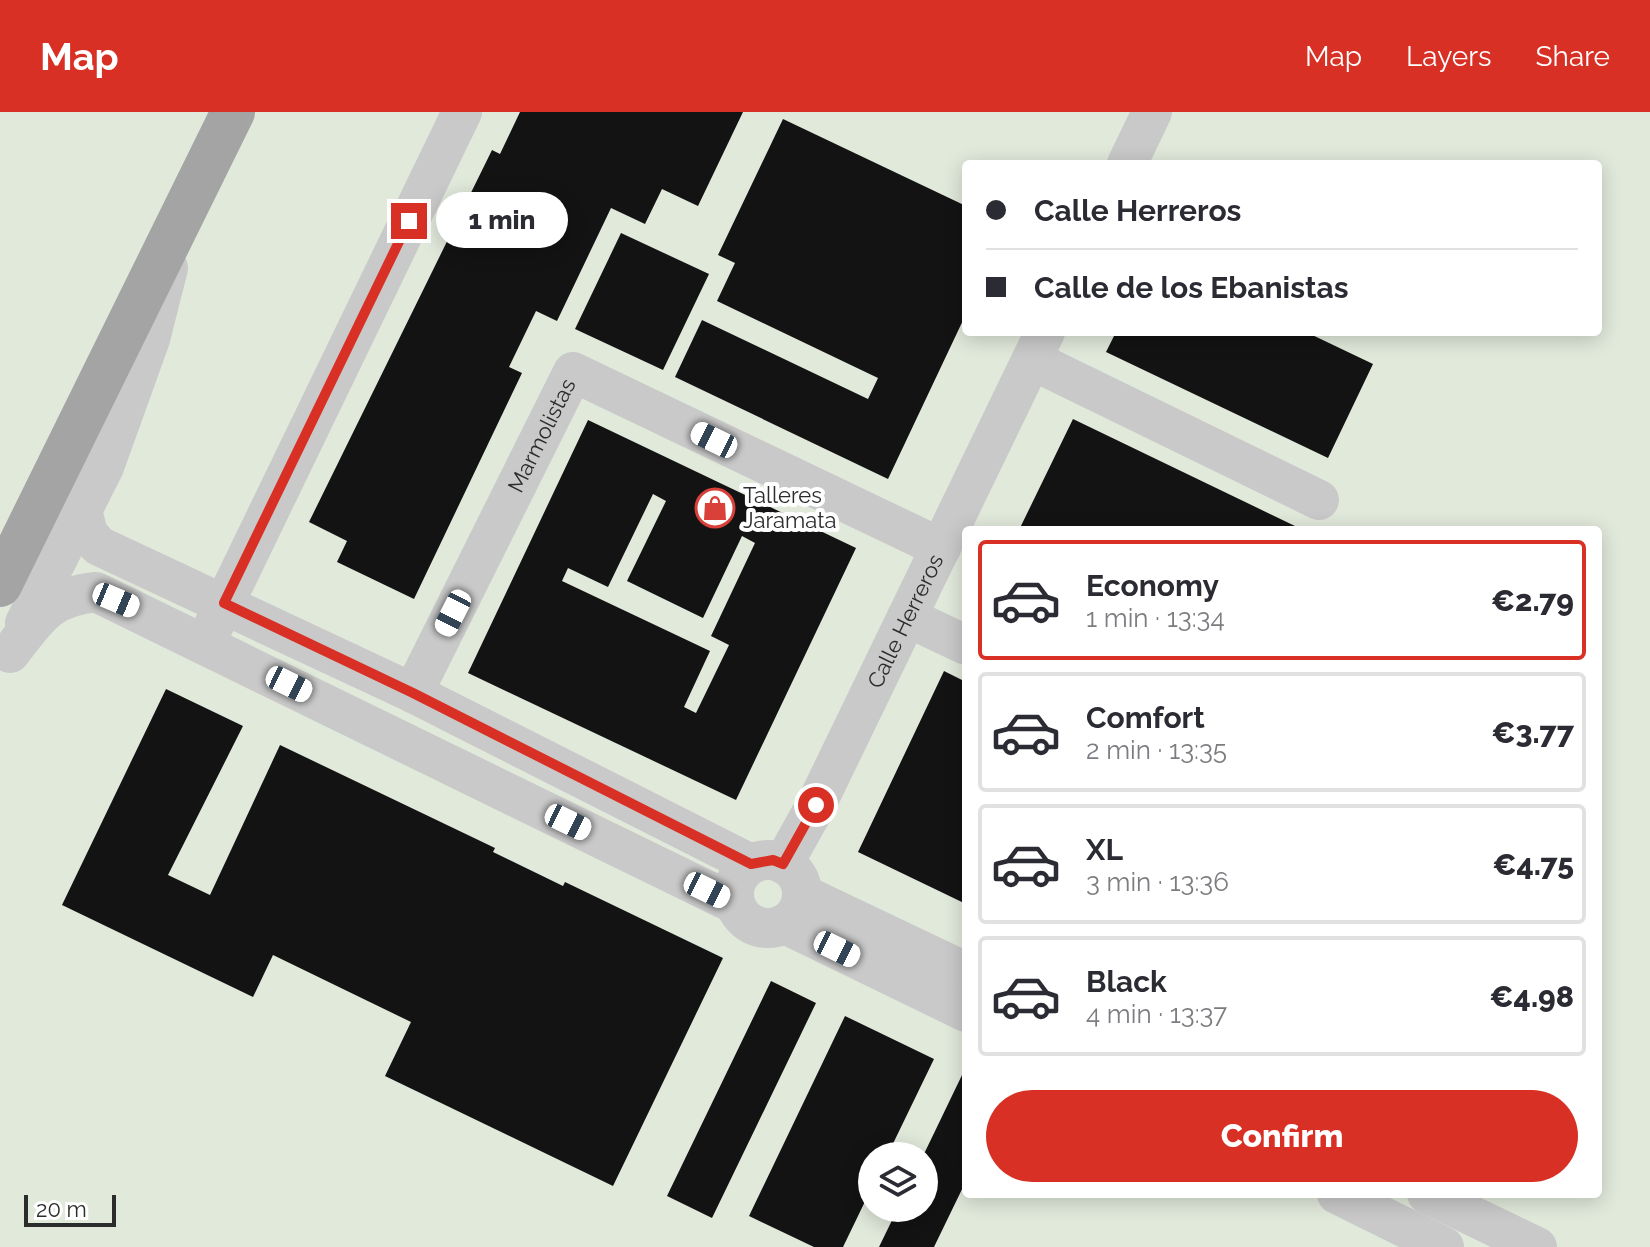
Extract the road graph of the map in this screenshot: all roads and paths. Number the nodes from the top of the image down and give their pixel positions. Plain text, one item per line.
1 (233, 112) edge
2 (462, 112) edge
3 (1152, 112) edge
4 (1129, 160) edge
5 (182, 213) junction
6 (1038, 346) edge
7 (1319, 500) dead end
8 (82, 510) junction
9 (941, 548) junction
10 (0, 585) edge
11 (224, 603) junction
12 (907, 617) junction
13 (205, 643) junction
14 (962, 643) edge
15 (5, 663) edge
16 (413, 693) junction
17 (780, 886) junction
18 (735, 904) junction
19 (962, 970) edge
20 (962, 1009) edge
21 (1345, 1198) edge
22 (1435, 1198) edge
23 (1444, 1247) edge
24 (1537, 1247) edge

1 - 5 main road
2 - 11 lane
3 - 4 lane
5 - 8 lane
5 - 10 main road
6 - 7 lane
6 - 9 lane, Calle Herreros
8 - 11 lane
8 - 15 lane
9 - 12 lane, Calle Herreros
9 - 16 lane, Marmolistas
11 - 13 lane
11 - 16 lane
12 - 14 lane
12 - 17 lane, Calle Herreros
13 - 15 lane
13 - 18 lane
16 - 17 lane
17 - 18 lane, Calle Herreros
17 - 18 lane
17 - 19 lane
17 - 20 lane
21 - 23 lane
22 - 24 lane

